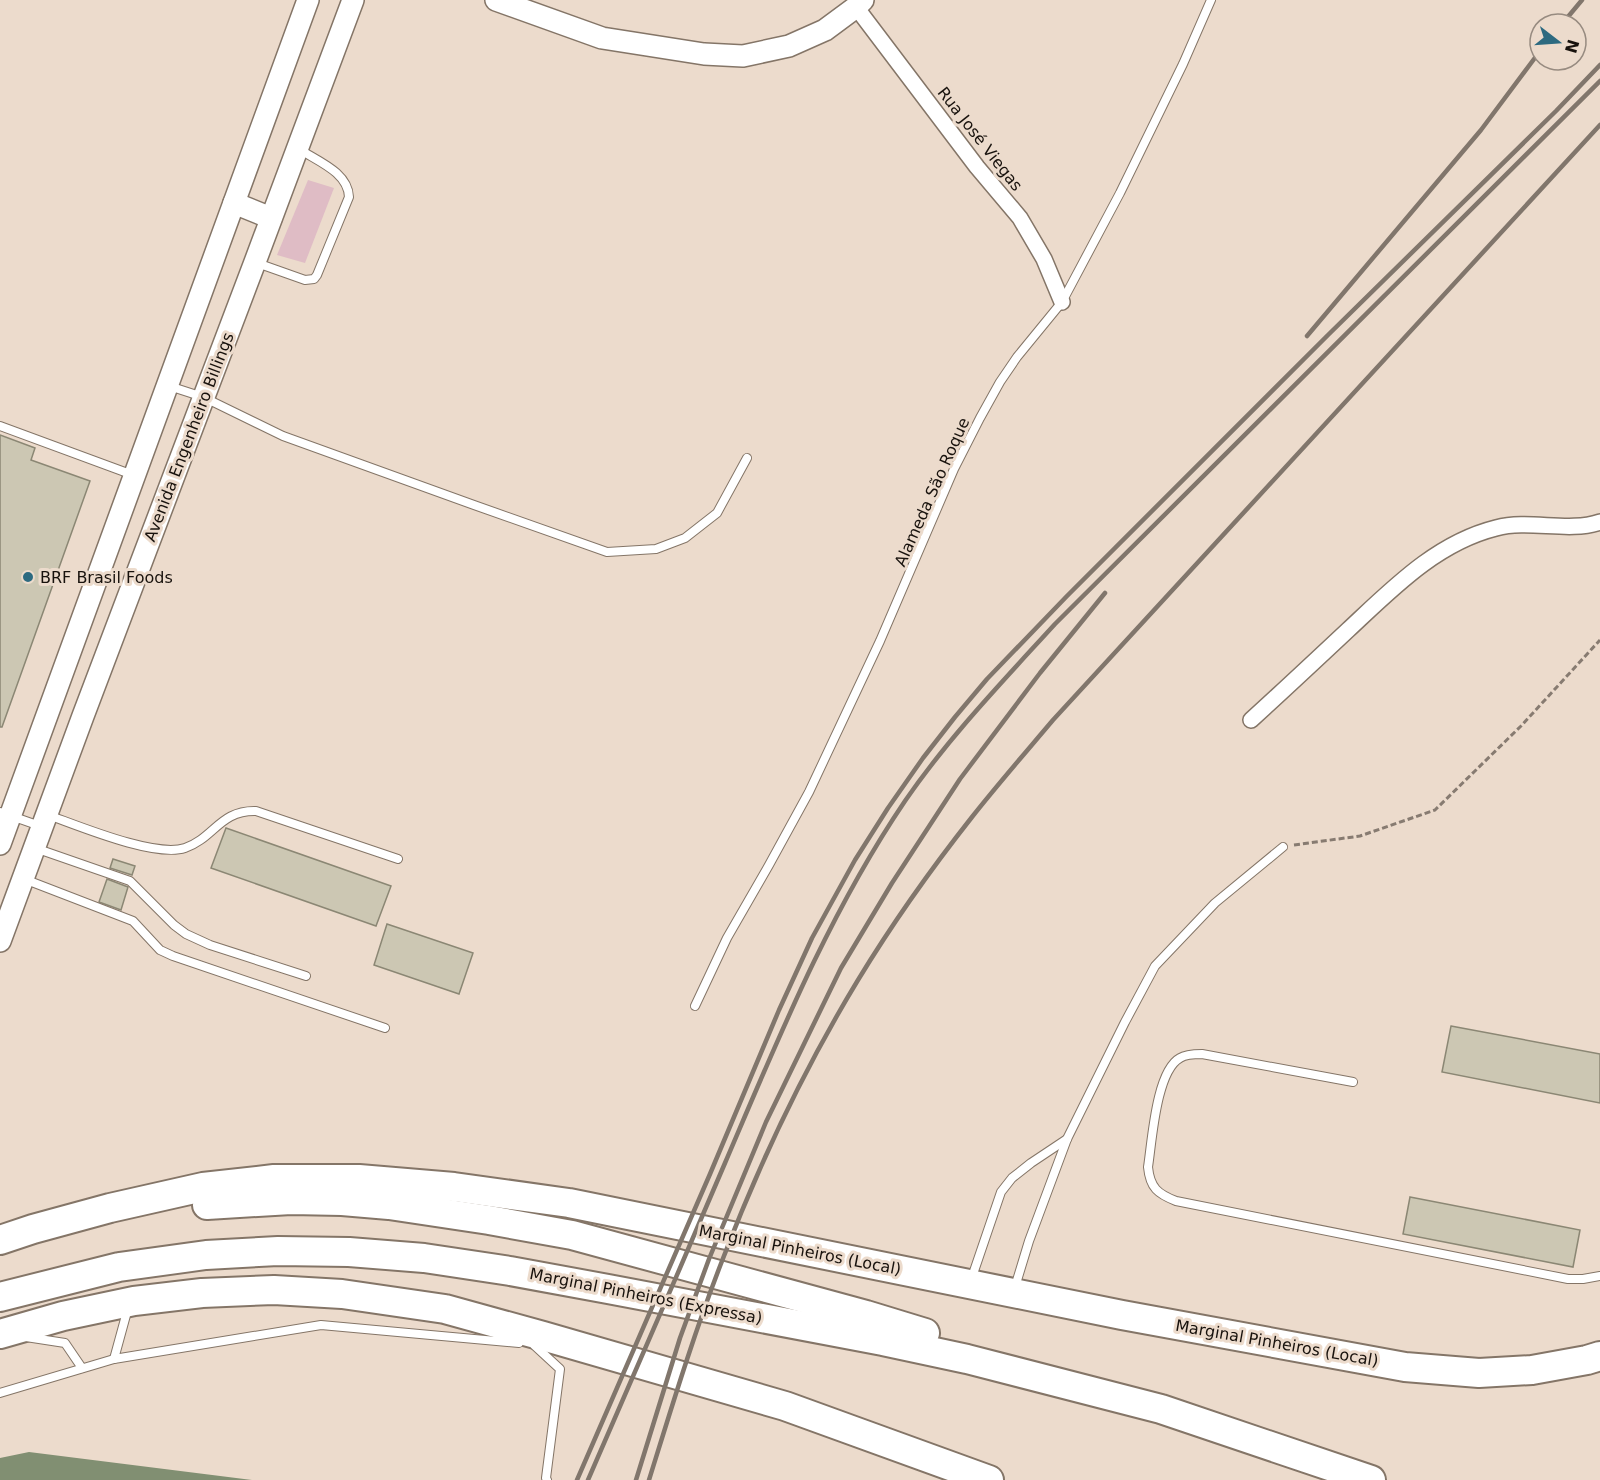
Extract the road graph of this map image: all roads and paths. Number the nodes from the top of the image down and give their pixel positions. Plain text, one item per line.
1 (308, 0) edge
2 (353, 0) edge
3 (496, 0) edge
4 (1211, 0) edge
5 (860, 3) edge
6 (297, 148) junction
7 (234, 203) junction
8 (271, 218) junction
9 (255, 262) junction
10 (1062, 302) junction
11 (167, 385) junction
12 (203, 397) junction
13 (0, 426) edge
14 (747, 458) dead end
15 (134, 476) junction
16 (1600, 522) edge
17 (1600, 640) edge
18 (51, 704) junction
19 (83, 716) junction
20 (1251, 720) dead end
21 (5, 814) edge
22 (44, 820) junction
23 (0, 844) edge
24 (1283, 847) joint
25 (34, 848) junction
26 (398, 859) dead end
27 (23, 879) junction
28 (0, 941) edge
29 (306, 976) dead end
30 (695, 1006) dead end
31 (385, 1028) dead end
32 (1353, 1082) dead end
33 (1067, 1139) junction
34 (110, 1208) junction
35 (0, 1240) edge
36 (1600, 1276) edge
37 (969, 1284) junction
38 (1014, 1293) junction
39 (0, 1297) edge
40 (130, 1302) junction
41 (2, 1334) edge
42 (1600, 1356) edge
43 (114, 1359) junction
44 (968, 1359) junction
45 (82, 1368) junction
46 (0, 1393) edge
47 (548, 1480) edge
48 (989, 1480) edge
49 (1371, 1480) edge

1 - 7 street
2 - 6 street, Avenida Engenheiro Billings
3 - 5 street
4 - 10 lane, Alameda São Roque
5 - 10 street, Rua José Viegas
6 - 8 street, Avenida Engenheiro Billings
6 - 9 lane
7 - 8 street
7 - 11 street
8 - 9 street, Avenida Engenheiro Billings
9 - 12 street, Avenida Engenheiro Billings
10 - 30 lane, Alameda São Roque
11 - 12 lane
11 - 15 street
12 - 14 lane
12 - 19 street, Avenida Engenheiro Billings
13 - 15 lane
15 - 18 street
16 - 20 street
17 - 24 path
18 - 19 street
18 - 21 street
19 - 22 street, Avenida Engenheiro Billings
21 - 22 lane
21 - 23 street
22 - 25 street, Avenida Engenheiro Billings
22 - 26 lane
24 - 33 lane
25 - 27 street, Avenida Engenheiro Billings
25 - 29 lane
27 - 28 street, Avenida Engenheiro Billings
27 - 31 lane
32 - 36 lane
33 - 37 lane
33 - 38 lane
34 - 35 highway, Marginal Pinheiros (Local)
34 - 37 highway, Marginal Pinheiros (Local)
34 - 44 highway
37 - 38 highway, Marginal Pinheiros (Local)
38 - 42 highway, Marginal Pinheiros (Local)
39 - 44 highway, Marginal Pinheiros (Expressa)
40 - 41 highway
40 - 43 lane
40 - 48 highway
41 - 45 lane
43 - 45 lane
43 - 47 lane
44 - 49 highway, Marginal Pinheiros (Expressa)
45 - 46 lane

